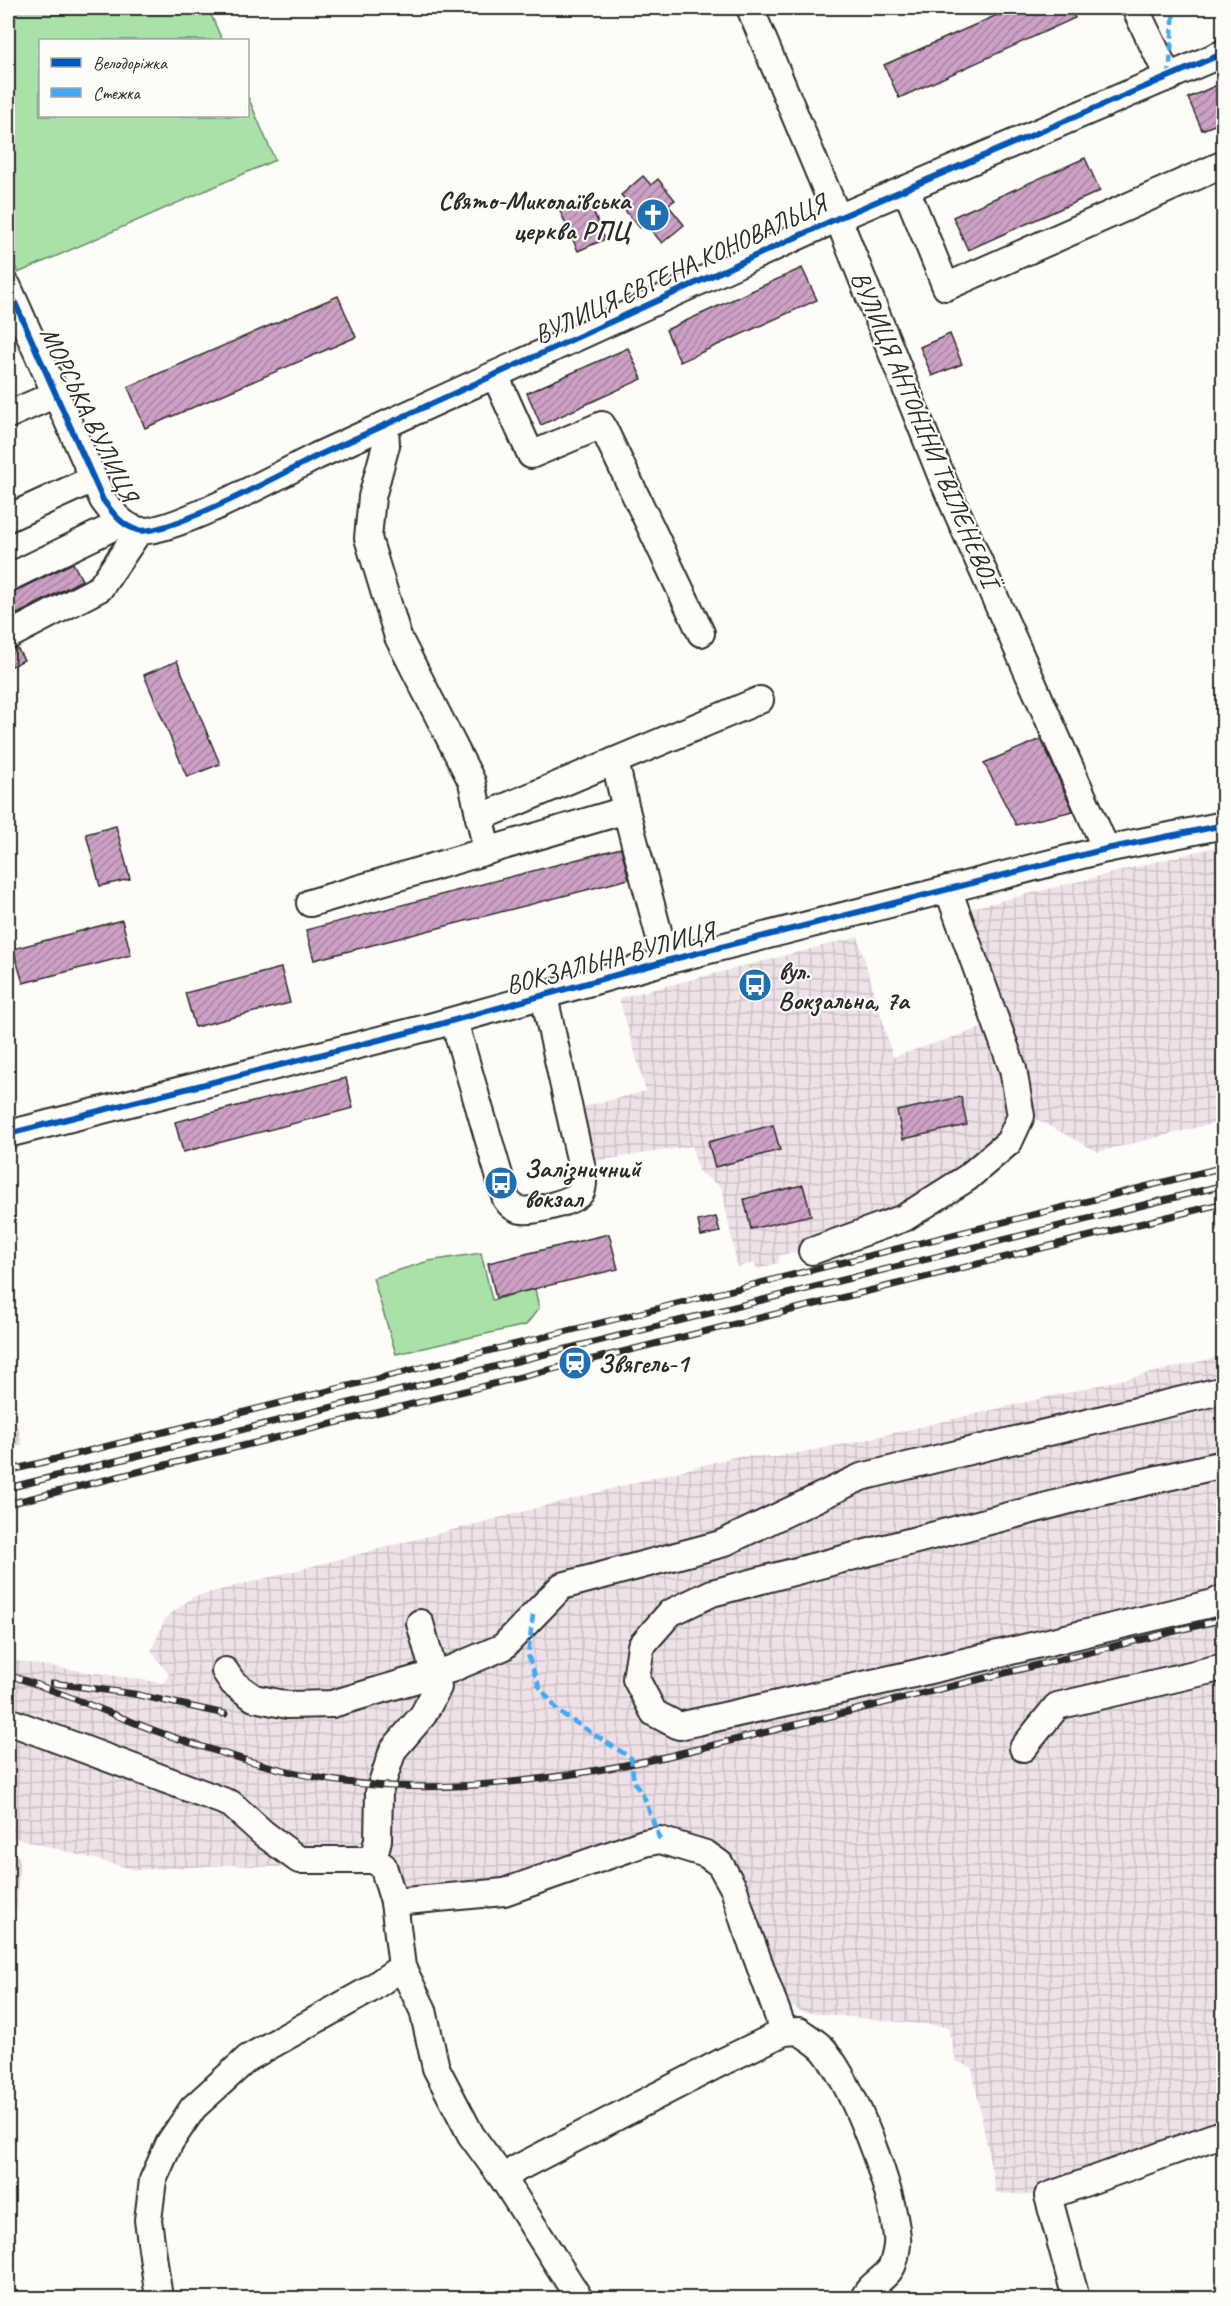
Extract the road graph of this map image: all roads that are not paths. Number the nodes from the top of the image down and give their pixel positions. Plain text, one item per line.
1 (750, 8) edge
2 (1135, 8) edge
3 (1224, 54) edge
4 (1169, 78) junction
5 (1224, 164) edge
6 (906, 189) junction
7 (838, 218) junction
8 (8, 287) edge
9 (495, 375) junction
10 (56, 394) junction
11 (8, 415) edge
12 (385, 426) junction
13 (93, 478) junction
14 (8, 518) edge
15 (139, 528) junction
16 (8, 578) edge
17 (701, 633) dead end
18 (8, 636) edge
19 (760, 700) dead end
20 (615, 760) junction
21 (626, 810) junction
22 (479, 818) junction
23 (1224, 825) edge
24 (1106, 849) junction
25 (487, 851) junction
26 (948, 889) junction
27 (310, 903) dead end
28 (666, 961) junction
29 (544, 996) junction
30 (454, 1021) junction
31 (8, 1134) edge
32 (812, 1251) dead end
33 (1224, 1390) edge
34 (1224, 1464) edge
35 (1224, 1598) edge
36 (420, 1623) dead end
37 (1224, 1667) edge
38 (225, 1671) dead end
39 (434, 1674) junction
40 (8, 1720) edge
41 (1023, 1748) dead end
42 (373, 1860) junction
43 (394, 1902) junction
44 (402, 1967) junction
45 (784, 2032) junction
46 (1224, 2133) edge
47 (504, 2180) junction
48 (159, 2298) edge
49 (579, 2298) edge
50 (864, 2298) edge
51 (1076, 2298) edge

1 - 7 street, ВУЛИЦЯ АНТОНІНИ ТВІЛЕНЕВОЇ
2 - 4 street
3 - 4 street, ВУЛИЦЯ ЄВГЕНА КОНОВАЛЬЦЯ
4 - 6 street, ВУЛИЦЯ ЄВГЕНА КОНОВАЛЬЦЯ
5 - 6 street
6 - 7 street, ВУЛИЦЯ ЄВГЕНА КОНОВАЛЬЦЯ
7 - 9 street, ВУЛИЦЯ ЄВГЕНА КОНОВАЛЬЦЯ
7 - 24 street, ВУЛИЦЯ АНТОНІНИ ТВІЛЕНЕВОЇ
8 - 10 street, МОРСЬКА ВУЛИЦЯ
9 - 12 street, ВУЛИЦЯ ЄВГЕНА КОНОВАЛЬЦЯ
9 - 17 street
10 - 11 street
10 - 13 street, МОРСЬКА ВУЛИЦЯ
12 - 15 street, ВУЛИЦЯ ЄВГЕНА КОНОВАЛЬЦЯ
12 - 22 street
13 - 14 street
13 - 15 street, МОРСЬКА ВУЛИЦЯ
15 - 16 street, ВУЛИЦЯ ЄВГЕНА КОНОВАЛЬЦЯ
15 - 18 street
19 - 20 street
20 - 21 street
20 - 22 street
21 - 25 street
21 - 28 street
22 - 25 street
23 - 24 street, ВОКЗАЛЬНА ВУЛИЦЯ
24 - 26 street, ВОКЗАЛЬНА ВУЛИЦЯ
25 - 27 street
26 - 28 street, ВОКЗАЛЬНА ВУЛИЦЯ
26 - 32 street
28 - 29 street, ВОКЗАЛЬНА ВУЛИЦЯ
29 - 30 street, ВОКЗАЛЬНА ВУЛИЦЯ
29 - 30 street
30 - 31 street, ВОКЗАЛЬНА ВУЛИЦЯ
33 - 39 street
34 - 35 street
36 - 39 street
37 - 41 street
38 - 39 street
39 - 42 street
40 - 42 street
42 - 43 street
43 - 44 street
43 - 45 street
44 - 47 street
44 - 48 street
45 - 47 street
45 - 50 street
46 - 51 street
47 - 49 street

